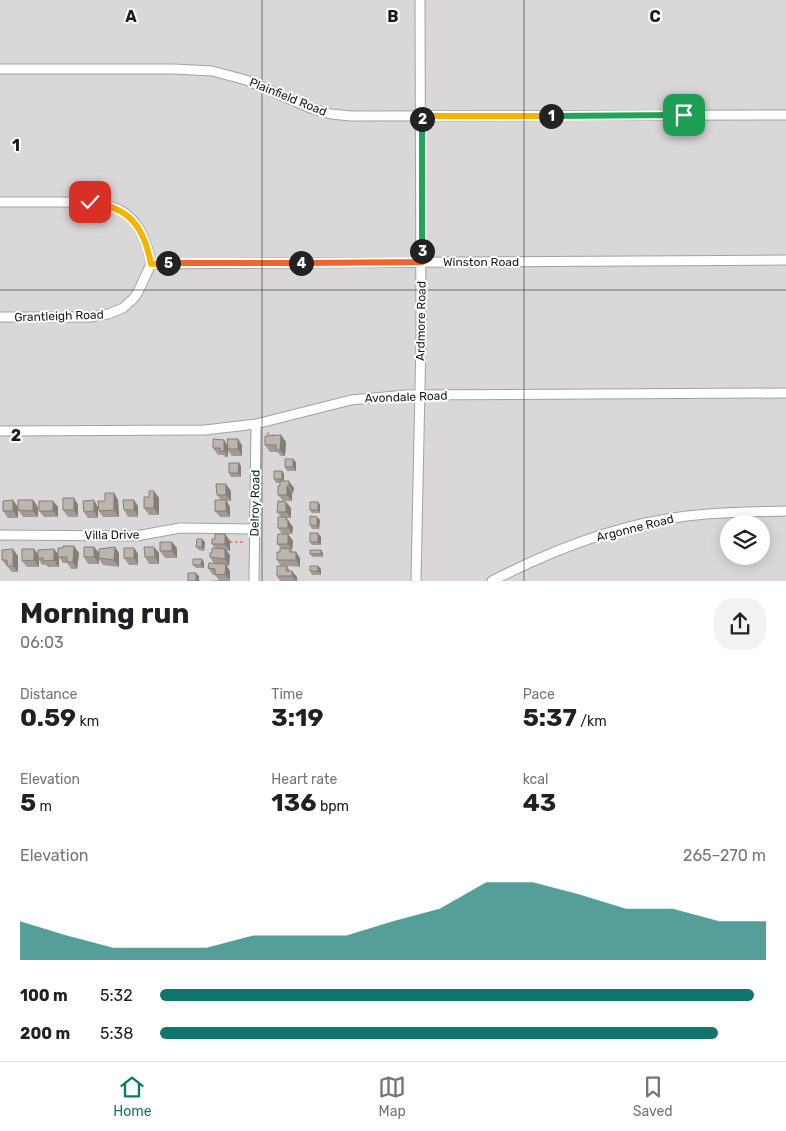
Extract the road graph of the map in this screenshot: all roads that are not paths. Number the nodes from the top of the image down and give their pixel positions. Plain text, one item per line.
1 (420, 0) edge
2 (0, 69) edge
3 (786, 114) edge
4 (422, 116) junction
5 (0, 202) edge
6 (786, 260) edge
7 (422, 262) junction
8 (151, 264) junction
9 (0, 318) edge
10 (786, 393) edge
11 (420, 395) junction
12 (256, 424) junction
13 (0, 431) edge
14 (786, 511) edge
15 (254, 529) junction
16 (0, 535) edge
17 (254, 581) edge
18 (416, 581) edge
19 (492, 581) edge

1 - 4 street, Ardmore Road
2 - 4 street, Plainfield Road
3 - 4 street, Plainfield Road
4 - 7 street, Ardmore Road
5 - 8 street
6 - 7 street, Winston Road
7 - 8 street, Winston Road
7 - 11 street, Ardmore Road
8 - 9 street, Grantleigh Road
10 - 11 street, Avondale Road
11 - 12 street, Avondale Road
11 - 18 street, Ardmore Road
12 - 13 street, Avondale Road
12 - 15 street, Delroy Road
14 - 19 street, Argonne Road
15 - 16 street, Villa Drive
15 - 17 street, Delroy Road

